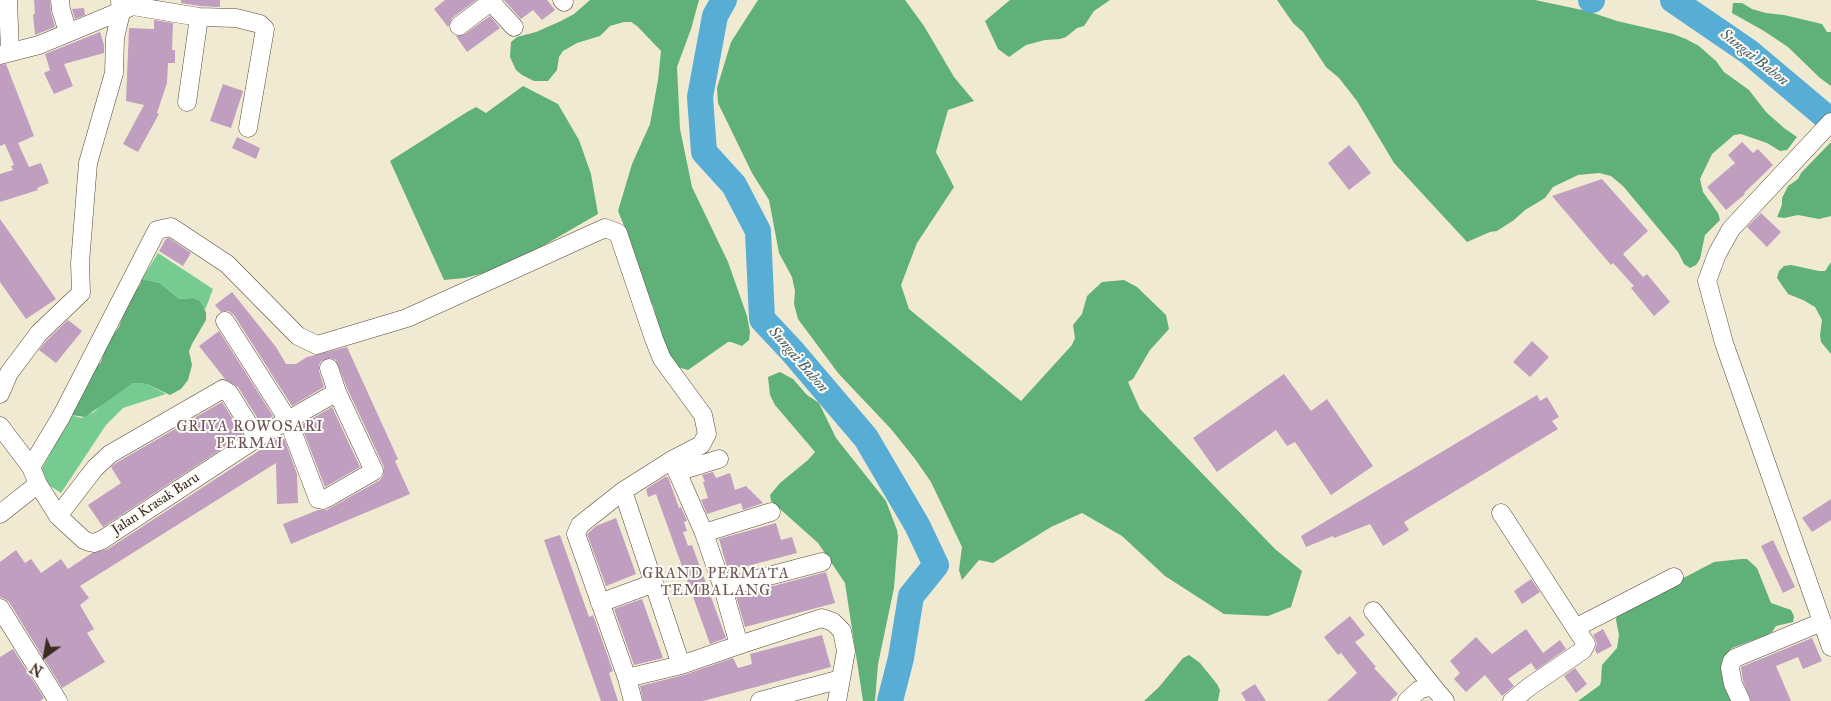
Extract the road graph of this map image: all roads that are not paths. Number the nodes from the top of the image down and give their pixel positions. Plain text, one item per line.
1 (8, 0) edge
2 (60, 0) edge
3 (492, 1) edge
4 (121, 6) edge
5 (200, 16) junction
6 (459, 26) dead end
7 (514, 27) dead end
8 (68, 32) junction
9 (5, 53) edge
10 (187, 102) dead end
11 (1831, 122) edge
12 (248, 128) dead end
13 (224, 321) dead end
14 (329, 368) dead end
15 (337, 392) junction
16 (0, 394) edge
17 (288, 420) junction
18 (0, 426) edge
19 (257, 438) junction
20 (719, 459) dead end
21 (675, 466) junction
22 (31, 467) junction
23 (38, 484) junction
24 (623, 491) junction
25 (771, 512) dead end
26 (1501, 513) dead end
27 (0, 514) edge
28 (58, 516) junction
29 (704, 533) junction
30 (822, 562) dead end
31 (1674, 577) dead end
32 (654, 583) junction
33 (723, 588) junction
34 (600, 603) junction
35 (0, 608) edge
36 (1373, 611) dead end
37 (1822, 622) junction
38 (1576, 627) junction
39 (739, 645) junction
40 (1831, 647) edge
41 (681, 665) junction
42 (627, 678) junction
43 (841, 679) junction
44 (1439, 694) edge
45 (58, 701) edge
46 (633, 701) edge
47 (760, 701) edge
48 (837, 701) edge
49 (1407, 701) edge
50 (1512, 701) edge
51 (1741, 701) edge

1 - 9 street
2 - 8 street
3 - 6 street
3 - 7 street
4 - 5 street
4 - 8 street
4 - 16 street
5 - 10 street
5 - 12 street
8 - 9 street
11 - 37 street
13 - 17 street
14 - 15 street
15 - 17 street, Jalan Krasak Baru
15 - 17 street
17 - 19 street, Jalan Krasak Baru
18 - 22 street, Jalan Krasak Baru
19 - 28 street, Jalan Krasak Baru
19 - 28 street
20 - 21 street
21 - 22 street
21 - 24 street
21 - 29 street
22 - 23 street, Jalan Krasak Baru
23 - 27 street
23 - 28 street, Jalan Krasak Baru
24 - 32 street
24 - 34 street
25 - 29 street
26 - 38 street
29 - 33 street
30 - 33 street
31 - 38 street
32 - 34 street
32 - 41 street
33 - 39 street
34 - 42 street
35 - 45 street
36 - 44 street
37 - 40 street
37 - 51 street
38 - 50 street
39 - 41 street
39 - 43 street
41 - 42 street
42 - 46 street
43 - 47 street
43 - 48 street
44 - 49 street

